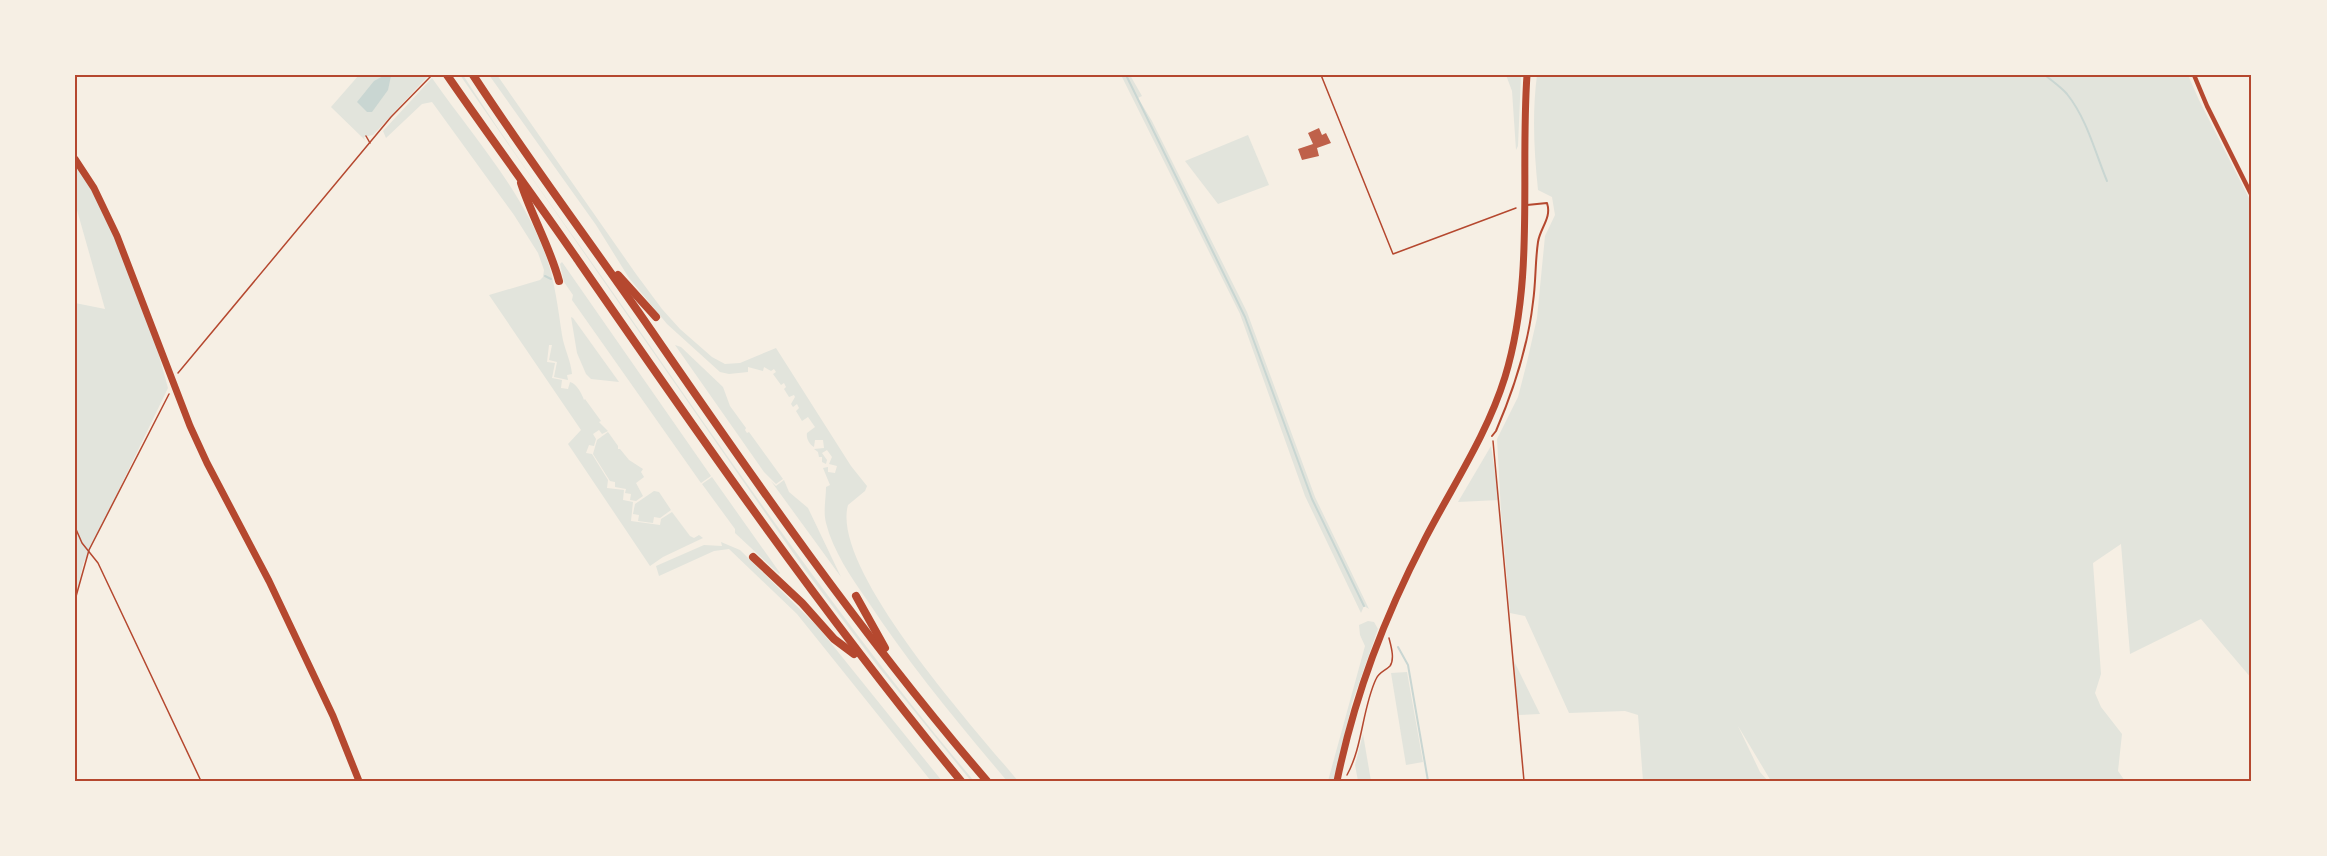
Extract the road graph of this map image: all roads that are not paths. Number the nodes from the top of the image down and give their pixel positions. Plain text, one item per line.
1 (473, 75) edge
2 (1527, 75) edge
3 (2194, 75) edge
4 (448, 78) edge
5 (75, 159) edge
6 (517, 172) junction
7 (2252, 196) edge
8 (1525, 206) junction
9 (601, 258) junction
10 (559, 281) dead end
11 (656, 317) dead end
12 (1492, 436) road end
13 (753, 557) dead end
14 (856, 596) dead end
15 (864, 661) junction
16 (900, 675) junction
17 (359, 781) edge
18 (961, 781) edge
19 (987, 781) edge
20 (1337, 781) edge

1 - 9 highway
2 - 8 main road
3 - 7 street
4 - 6 highway
5 - 17 main road
6 - 10 highway
6 - 15 highway
8 - 12 lane
8 - 20 main road
9 - 11 highway
9 - 16 highway
13 - 15 highway
14 - 16 highway
15 - 18 highway
16 - 19 highway

